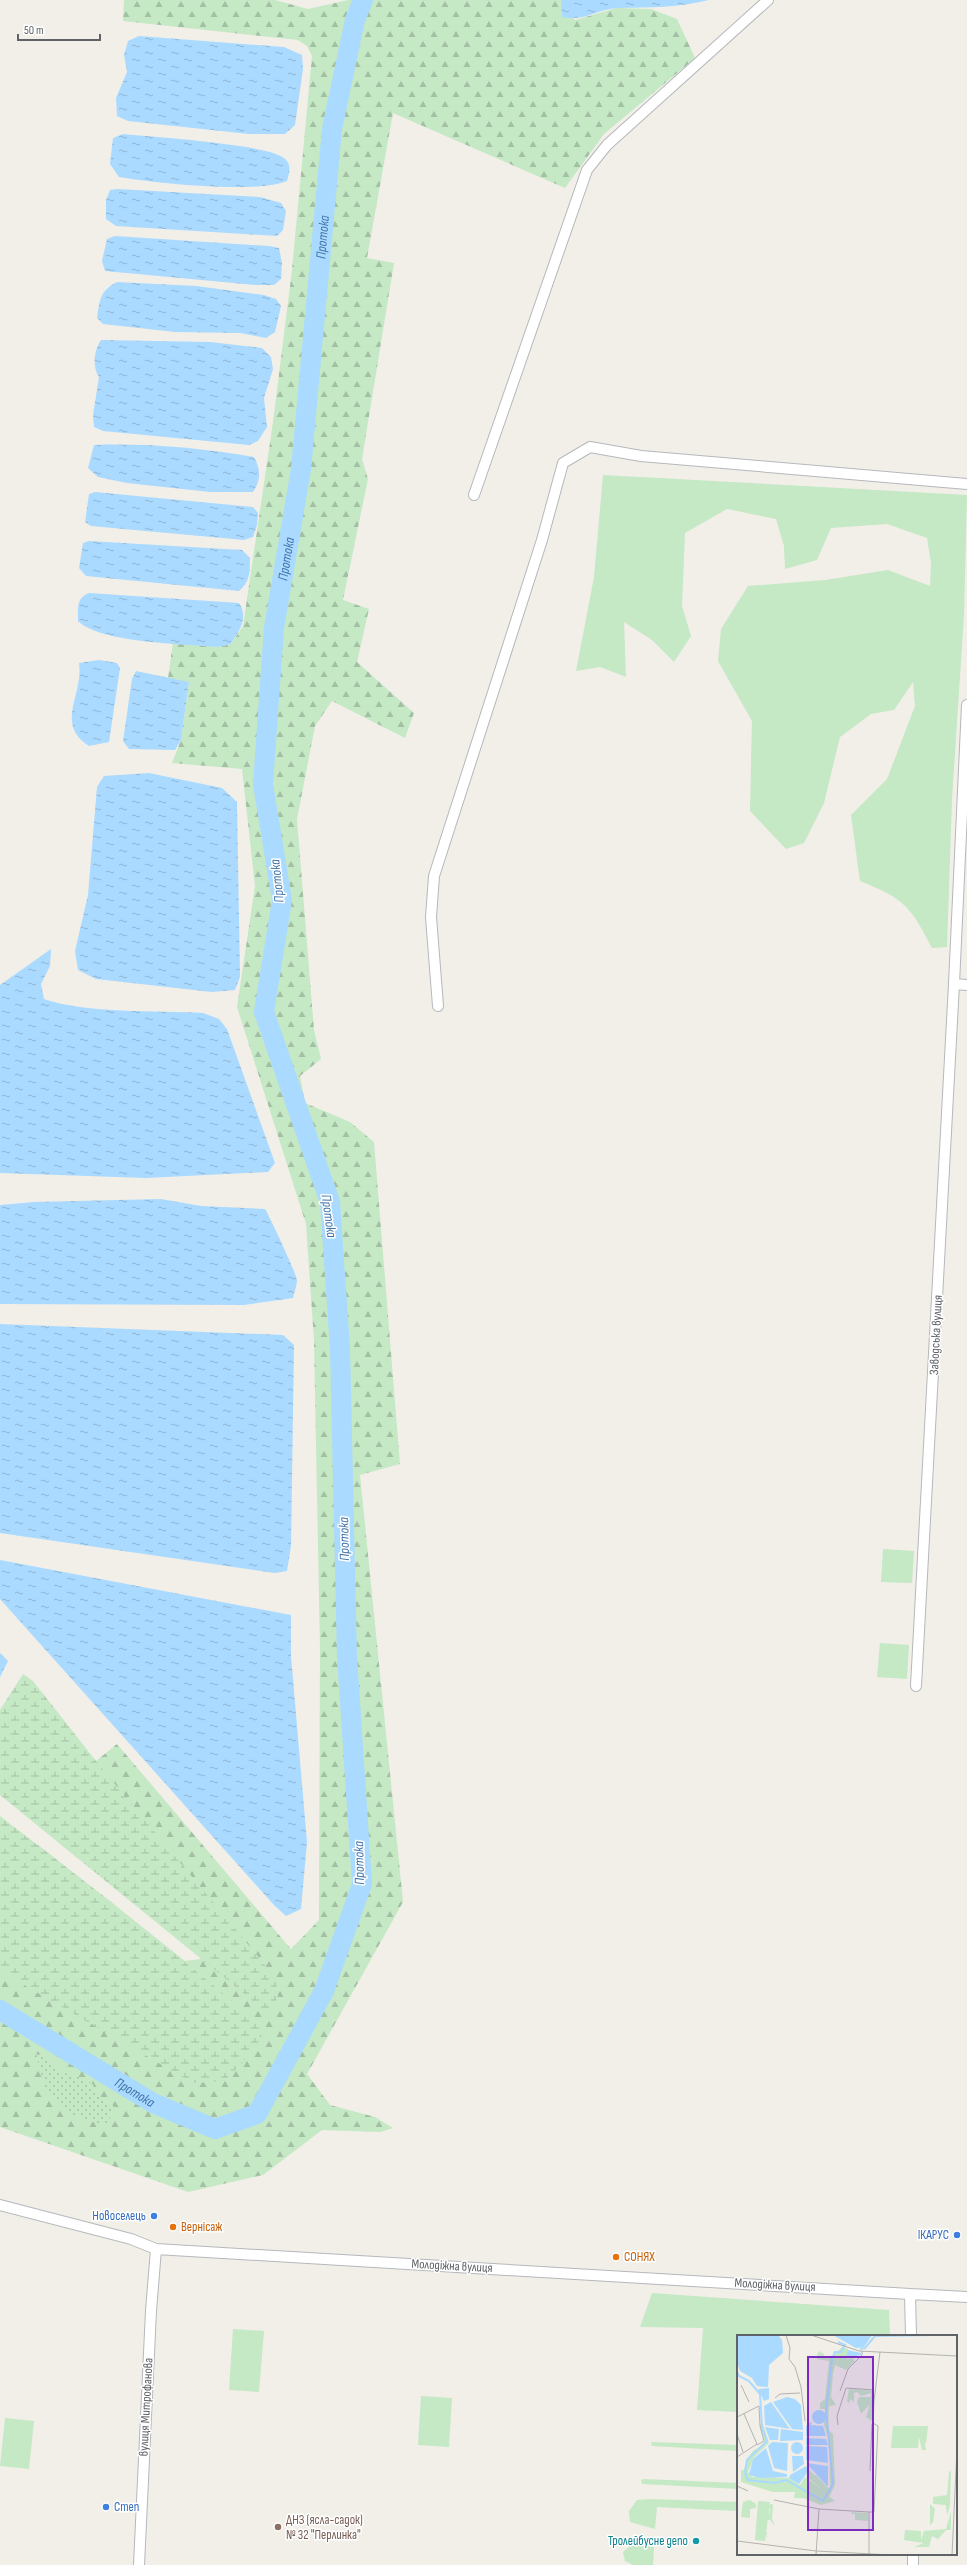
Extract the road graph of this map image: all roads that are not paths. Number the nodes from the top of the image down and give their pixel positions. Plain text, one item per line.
1 (768, 0) edge
2 (967, 484) edge
3 (474, 495) dead end
4 (967, 705) edge
5 (954, 984) junction
6 (967, 985) edge
7 (438, 1006) dead end
8 (916, 1686) dead end
9 (0, 2205) edge
10 (156, 2249) junction
11 (910, 2294) junction
12 (967, 2297) edge
13 (911, 2335) edge
14 (913, 2555) edge
15 (139, 2565) edge
16 (912, 2565) edge

1 - 3 street
2 - 7 street
4 - 5 street, Заводська вулиця
5 - 6 street
5 - 8 street, Заводська вулиця
9 - 10 street, Молодіжна вулиця
10 - 11 street, Молодіжна вулиця
10 - 15 street, вулиця Митрофанова
11 - 12 street
11 - 13 street
14 - 16 street

